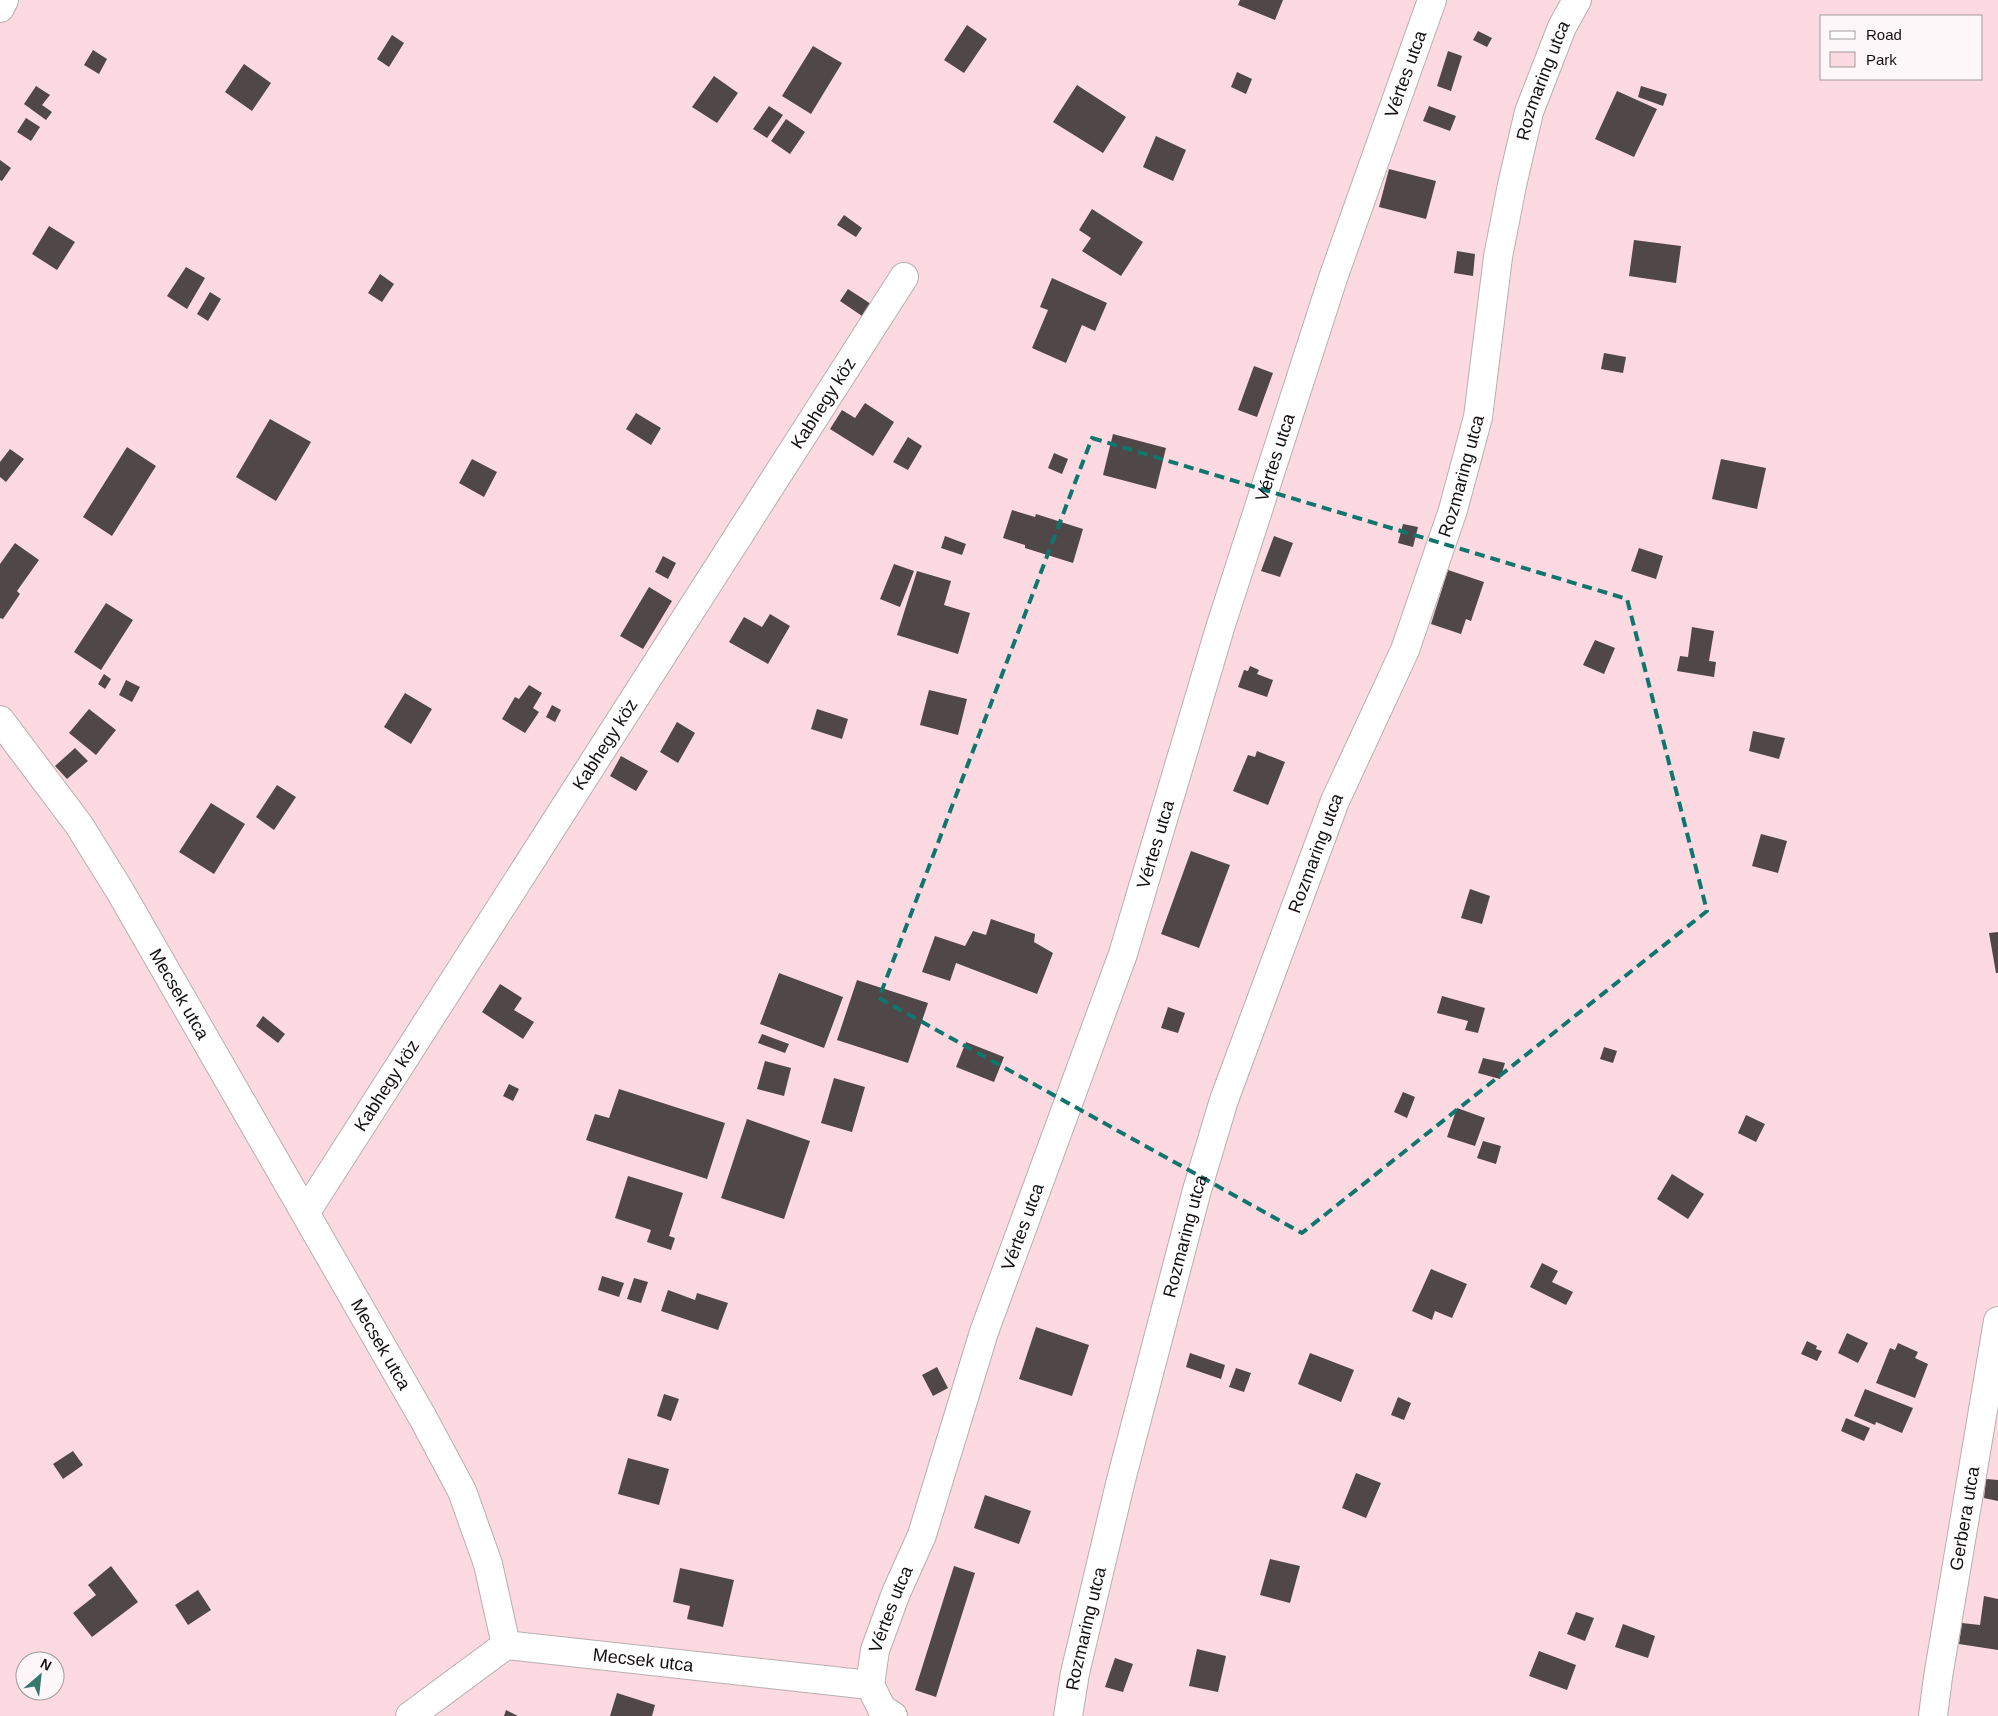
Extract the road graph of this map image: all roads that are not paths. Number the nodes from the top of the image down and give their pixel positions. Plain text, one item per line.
1 (4, 0) edge
2 (1432, 0) edge
3 (1577, 0) edge
4 (0, 8) edge
5 (904, 277) dead end
6 (0, 720) edge
7 (306, 1212) junction
8 (1998, 1321) edge
9 (506, 1645) junction
10 (881, 1706) edge
11 (410, 1716) edge
12 (1068, 1716) edge
13 (1933, 1716) edge

1 - 4 street
2 - 10 street, Vértes utca
3 - 12 street, Rozmaring utca
5 - 7 street, Kabhegy köz
6 - 7 street, Mecsek utca
7 - 9 street, Mecsek utca
8 - 13 street, Gerbera utca
9 - 10 street, Mecsek utca
9 - 11 street

